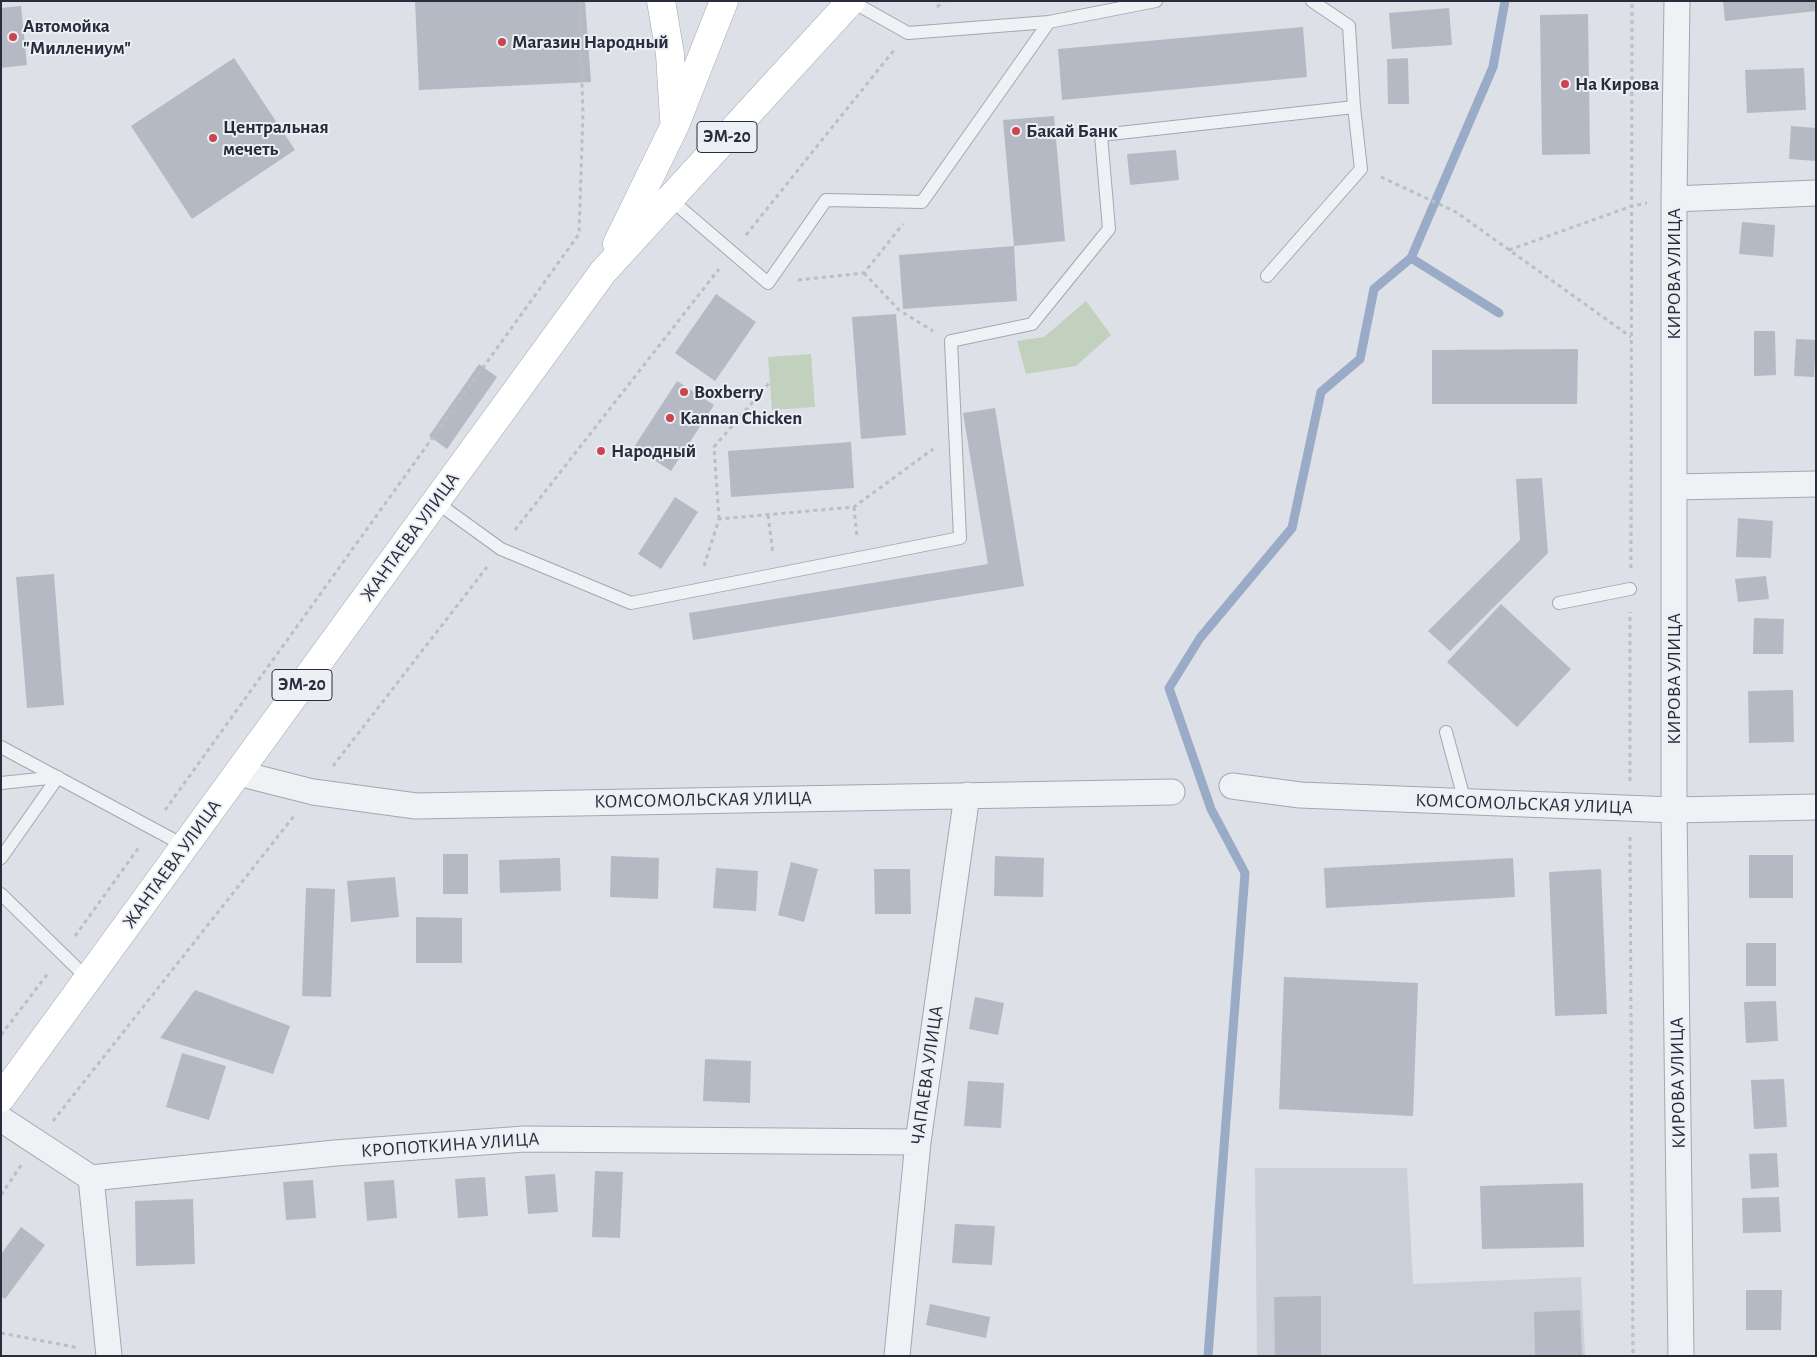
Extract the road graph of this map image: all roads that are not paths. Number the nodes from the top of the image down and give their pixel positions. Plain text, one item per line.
1 (661, 1) edge
2 (724, 1) edge
3 (851, 1) edge
4 (1156, 1) edge
5 (1312, 1) edge
6 (1677, 1) edge
7 (1049, 22) junction
8 (1354, 107) junction
9 (675, 125) junction
10 (1816, 193) edge
11 (1674, 198) junction
12 (670, 199) junction
13 (603, 272) junction
14 (1267, 276) dead end
15 (1816, 484) edge
16 (1674, 487) junction
17 (436, 502) junction
18 (1630, 589) road end
19 (1559, 603) dead end
20 (1446, 732) dead end
21 (1, 747) edge
22 (238, 773) junction
23 (58, 777) junction
24 (1, 782) edge
25 (1232, 786) dead end
26 (1172, 792) dead end
27 (967, 795) junction
28 (1466, 802) junction
29 (1816, 807) edge
30 (1674, 810) junction
31 (185, 846) junction
32 (1, 858) edge
33 (1, 894) edge
34 (88, 979) junction
35 (1, 1098) edge
36 (1, 1119) edge
37 (918, 1142) junction
38 (91, 1178) junction
39 (114, 1355) edge
40 (897, 1356) edge
41 (1681, 1356) edge

1 - 9 main road
2 - 9 main road, ЭМ-20
3 - 7 lane
3 - 12 main road, ЖАНТАЕВА УЛИЦА / ЭМ-20
4 - 7 lane
5 - 8 lane
6 - 11 street, КИРОВА УЛИЦА
7 - 12 lane
8 - 14 lane
8 - 17 lane
9 - 13 main road, ЭМ-20
10 - 11 street
11 - 16 street, КИРОВА УЛИЦА
12 - 13 main road, ЖАНТАЕВА УЛИЦА / ЭМ-20
13 - 17 main road, ЖАНТАЕВА УЛИЦА / ЭМ-20
15 - 16 street
16 - 30 street, КИРОВА УЛИЦА
17 - 22 main road, ЖАНТАЕВА УЛИЦА / ЭМ-20
18 - 19 lane
20 - 28 lane
21 - 23 lane
22 - 27 street, КОМСОМОЛЬСКАЯ УЛИЦА
22 - 31 main road, ЖАНТАЕВА УЛИЦА / ЭМ-20
23 - 24 lane
23 - 31 lane
23 - 32 lane
25 - 28 street, КОМСОМОЛЬСКАЯ УЛИЦА
26 - 27 street, КОМСОМОЛЬСКАЯ УЛИЦА
27 - 37 street, ЧАПАЕВА УЛИЦА
28 - 30 street, КОМСОМОЛЬСКАЯ УЛИЦА
29 - 30 street, КОМСОМОЛЬСКАЯ УЛИЦА
30 - 41 street, КИРОВА УЛИЦА
31 - 34 main road, ЖАНТАЕВА УЛИЦА / ЭМ-20
33 - 34 lane
34 - 35 main road, ЖАНТАЕВА УЛИЦА / ЭМ-20
36 - 38 street
37 - 38 street, КРОПОТКИНА УЛИЦА
37 - 40 street, ЧАПАЕВА УЛИЦА
38 - 39 street

